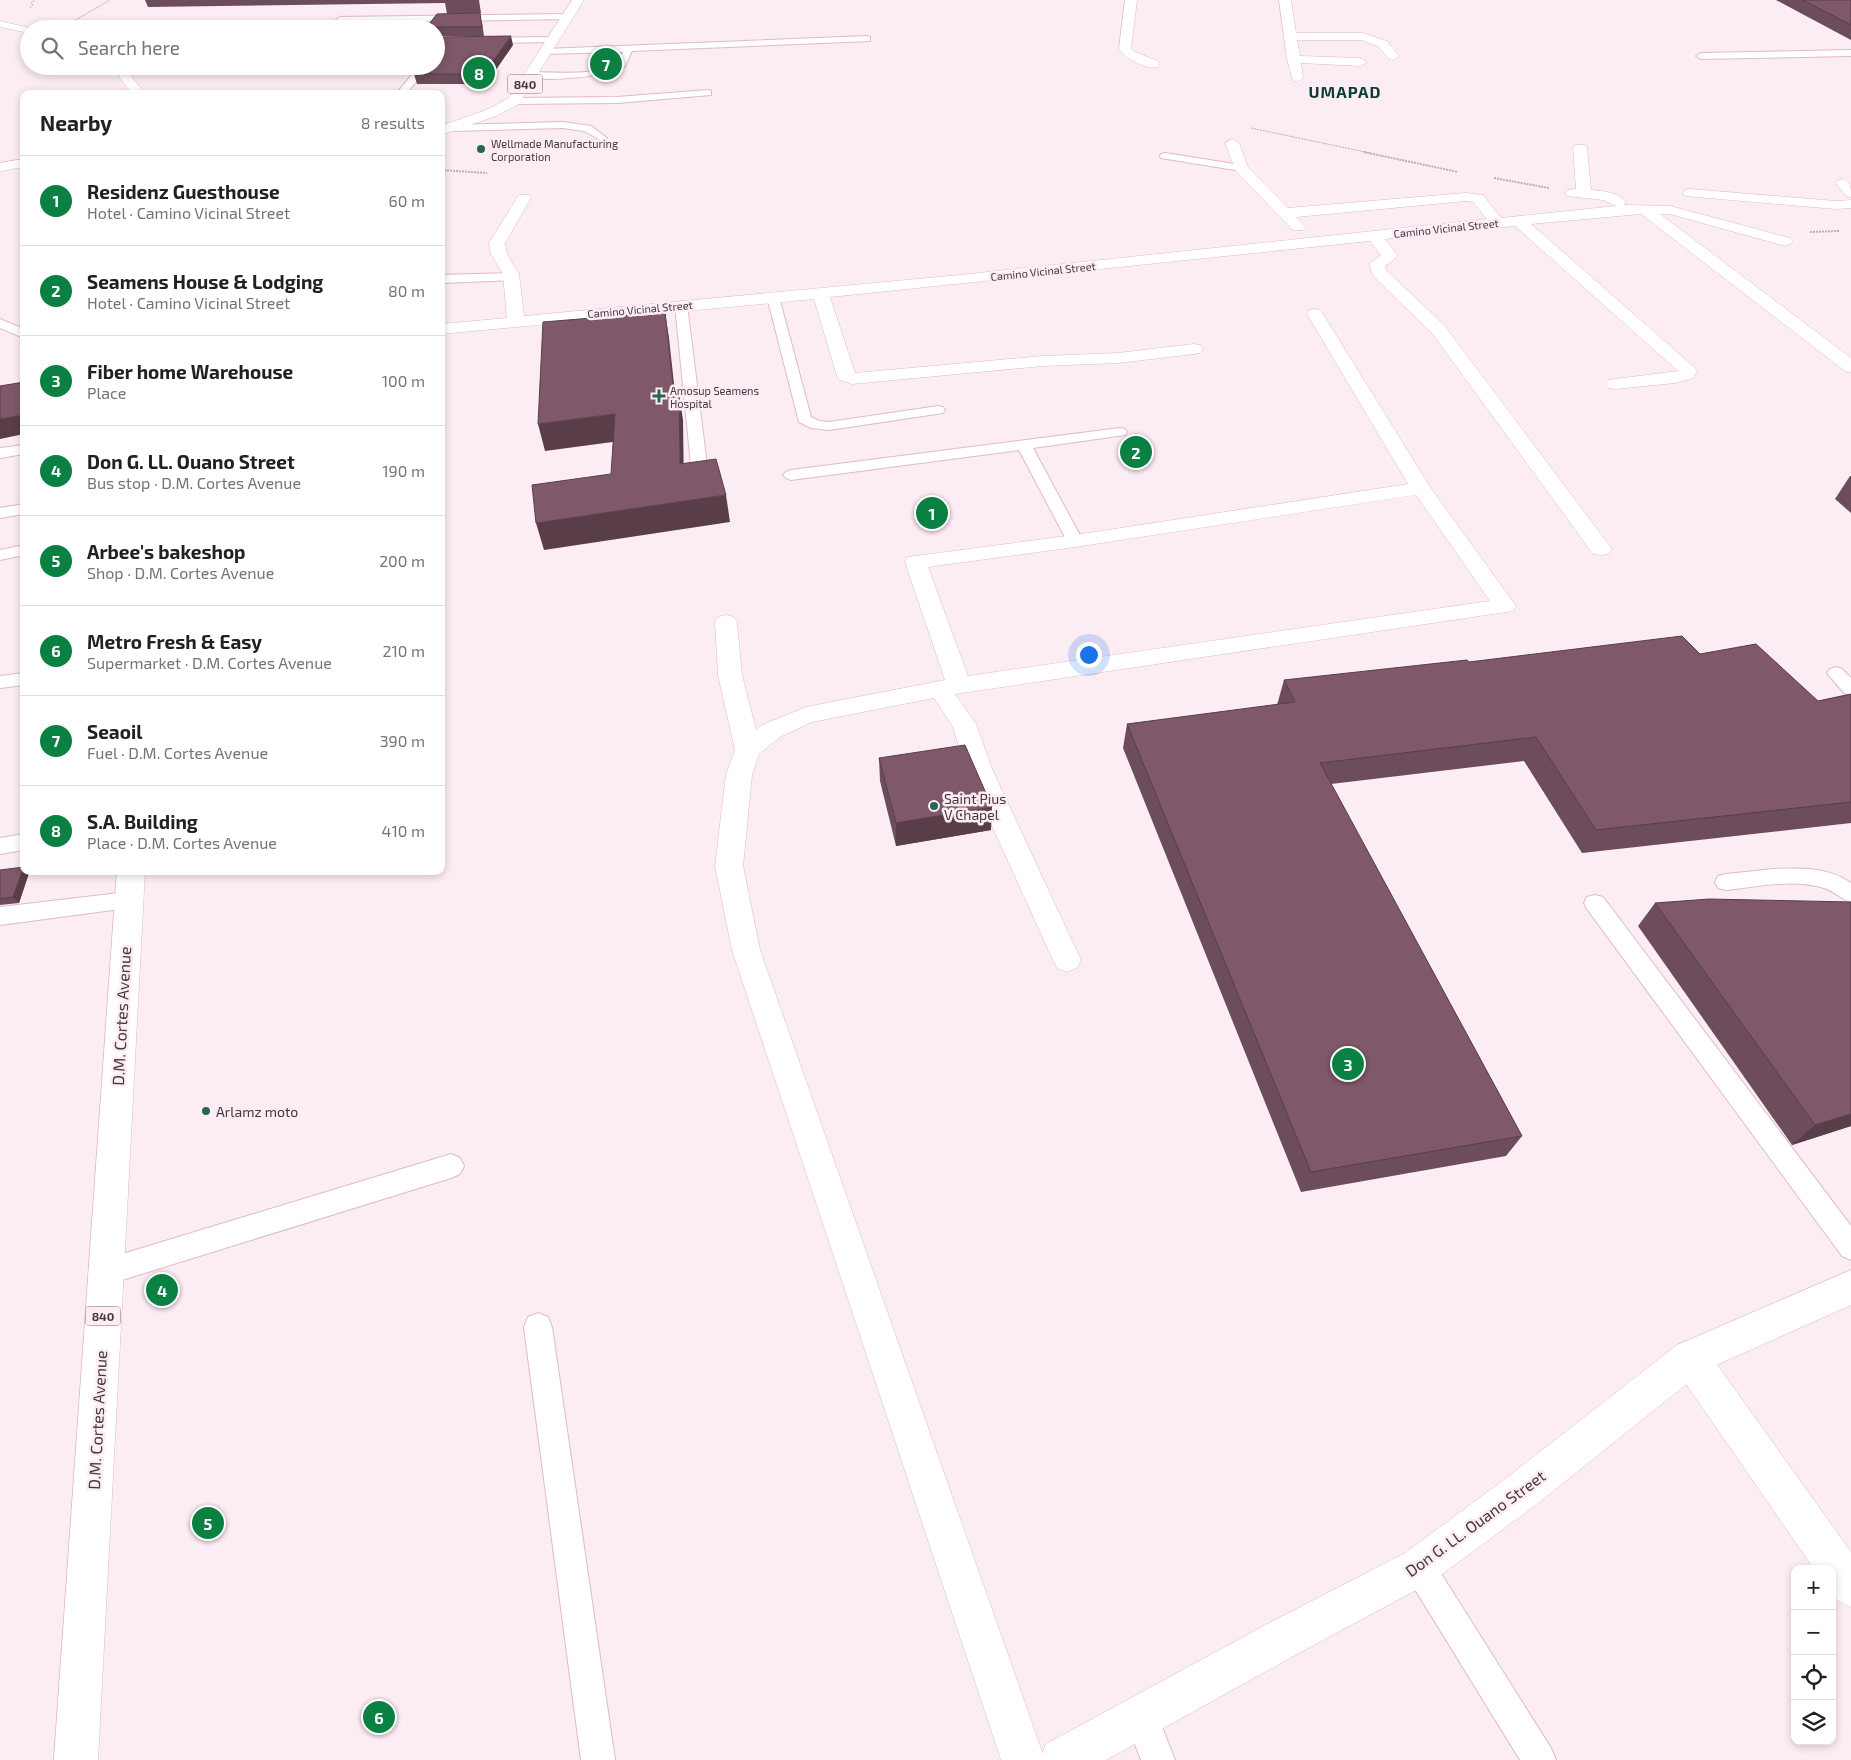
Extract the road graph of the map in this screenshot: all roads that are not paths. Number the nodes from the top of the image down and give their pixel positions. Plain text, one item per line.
1 (578, 0) edge
2 (1131, 0) edge
3 (1285, 0) edge
4 (567, 17) junction
5 (340, 20) dead end
6 (0, 24) edge
7 (20, 28) edge
8 (1291, 36) junction
9 (867, 38) dead end
10 (445, 40) edge
11 (553, 40) junction
12 (628, 48) junction
13 (545, 52) junction
14 (1851, 52) edge
15 (1393, 56) dead end
16 (1701, 56) dead end
17 (1293, 59) junction
18 (1362, 62) dead end
19 (1154, 64) dead end
20 (125, 75) edge
21 (417, 75) edge
22 (530, 76) junction
23 (1297, 78) dead end
24 (136, 90) edge
25 (404, 90) edge
26 (708, 93) dead end
27 (514, 101) junction
28 (446, 129) edge
29 (602, 138) dead end
30 (1232, 143) dead end
31 (1580, 148) dead end
32 (1165, 156) dead end
33 (20, 164) edge
34 (0, 167) edge
35 (1242, 168) junction
36 (524, 198) dead end
37 (1851, 204) edge
38 (1628, 209) junction
39 (1645, 210) junction
40 (1670, 210) junction
41 (1286, 214) junction
42 (1519, 221) junction
43 (1497, 223) junction
44 (1373, 235) junction
45 (1786, 241) dead end
46 (1312, 242) junction
47 (511, 277) junction
48 (445, 279) edge
49 (821, 294) junction
50 (773, 297) junction
51 (681, 305) junction
52 (1315, 314) dead end
53 (516, 322) junction
54 (0, 323) edge
55 (445, 329) edge
56 (20, 333) edge
57 (20, 336) edge
58 (8, 339) dead end
59 (1194, 349) dead end
60 (1851, 367) edge
61 (1615, 384) dead end
62 (938, 410) dead end
63 (1120, 432) dead end
64 (1023, 444) junction
65 (20, 450) edge
66 (0, 453) edge
67 (699, 465) edge
68 (791, 475) dead end
69 (1421, 488) junction
70 (20, 510) edge
71 (0, 513) edge
72 (1075, 541) junction
73 (1601, 550) dead end
74 (20, 551) edge
75 (0, 555) edge
76 (726, 622) dead end
77 (1836, 673) dead end
78 (20, 680) edge
79 (0, 682) edge
80 (949, 686) junction
81 (1851, 689) edge
82 (748, 750) junction
83 (20, 843) edge
84 (0, 846) edge
85 (1726, 882) dead end
86 (130, 886) edge
87 (1851, 894) edge
88 (1595, 903) dead end
89 (0, 916) edge
90 (1067, 960) dead end
91 (451, 1166) dead end
92 (1851, 1247) edge
93 (106, 1272) junction
94 (1851, 1287) edge
95 (538, 1327) dead end
96 (1690, 1358) junction
97 (1419, 1567) junction
98 (1851, 1587) edge
99 (1141, 1716) junction
100 (76, 1760) edge
101 (598, 1760) edge
102 (1023, 1760) edge
103 (1062, 1760) edge
104 (1158, 1760) edge
105 (1538, 1760) edge

1 - 4 main road, 840
2 - 19 main road
3 - 8 main road
4 - 5 lane
4 - 11 main road, 840
6 - 7 main road
8 - 15 main road
8 - 17 main road
9 - 12 lane
10 - 11 lane
11 - 13 main road, 840
12 - 13 lane
12 - 22 lane
13 - 22 main road, 840
14 - 16 lane
17 - 18 main road
17 - 23 main road
20 - 24 main road
21 - 25 lane
22 - 27 main road, 840
26 - 27 lane
27 - 28 main road, 840
28 - 29 lane
30 - 35 main road
31 - 38 main road
32 - 35 lane
33 - 34 main road
35 - 41 main road
36 - 47 main road
37 - 40 main road
38 - 39 main road, Camino Vicinal Street
38 - 42 main road, Camino Vicinal Street
39 - 40 main road, Camino Vicinal Street
39 - 60 main road
40 - 45 main road, Camino Vicinal Street
41 - 43 main road
41 - 46 main road
42 - 43 main road, Camino Vicinal Street
42 - 61 main road
43 - 44 main road, Camino Vicinal Street
44 - 46 main road, Camino Vicinal Street
44 - 73 main road
46 - 49 main road, Camino Vicinal Street
47 - 48 lane
47 - 53 main road
49 - 50 main road, Camino Vicinal Street
49 - 59 main road
50 - 51 main road, Camino Vicinal Street
50 - 62 lane
51 - 53 main road, Camino Vicinal Street
51 - 67 lane
52 - 69 main road
53 - 55 main road, Camino Vicinal Street
54 - 56 lane
57 - 58 lane
63 - 64 lane
64 - 68 lane
64 - 72 lane
65 - 66 lane
69 - 72 main road
69 - 80 main road
70 - 71 lane
72 - 80 main road
74 - 75 lane
76 - 82 main road
77 - 81 lane
78 - 79 lane
80 - 82 main road
80 - 90 main road
82 - 102 main road
83 - 84 lane
85 - 87 lane
86 - 89 lane
86 - 93 main road, D.M. Cortes Avenue / 840
88 - 92 lane
91 - 93 lane
93 - 100 main road, D.M. Cortes Avenue / 840
94 - 96 main road, Don G. LL. Ouano Street
95 - 101 lane
96 - 97 main road, Don G. LL. Ouano Street
96 - 98 main road
97 - 99 main road, Don G. LL. Ouano Street
97 - 105 lane
99 - 103 main road, Don G. LL. Ouano Street
99 - 104 lane

